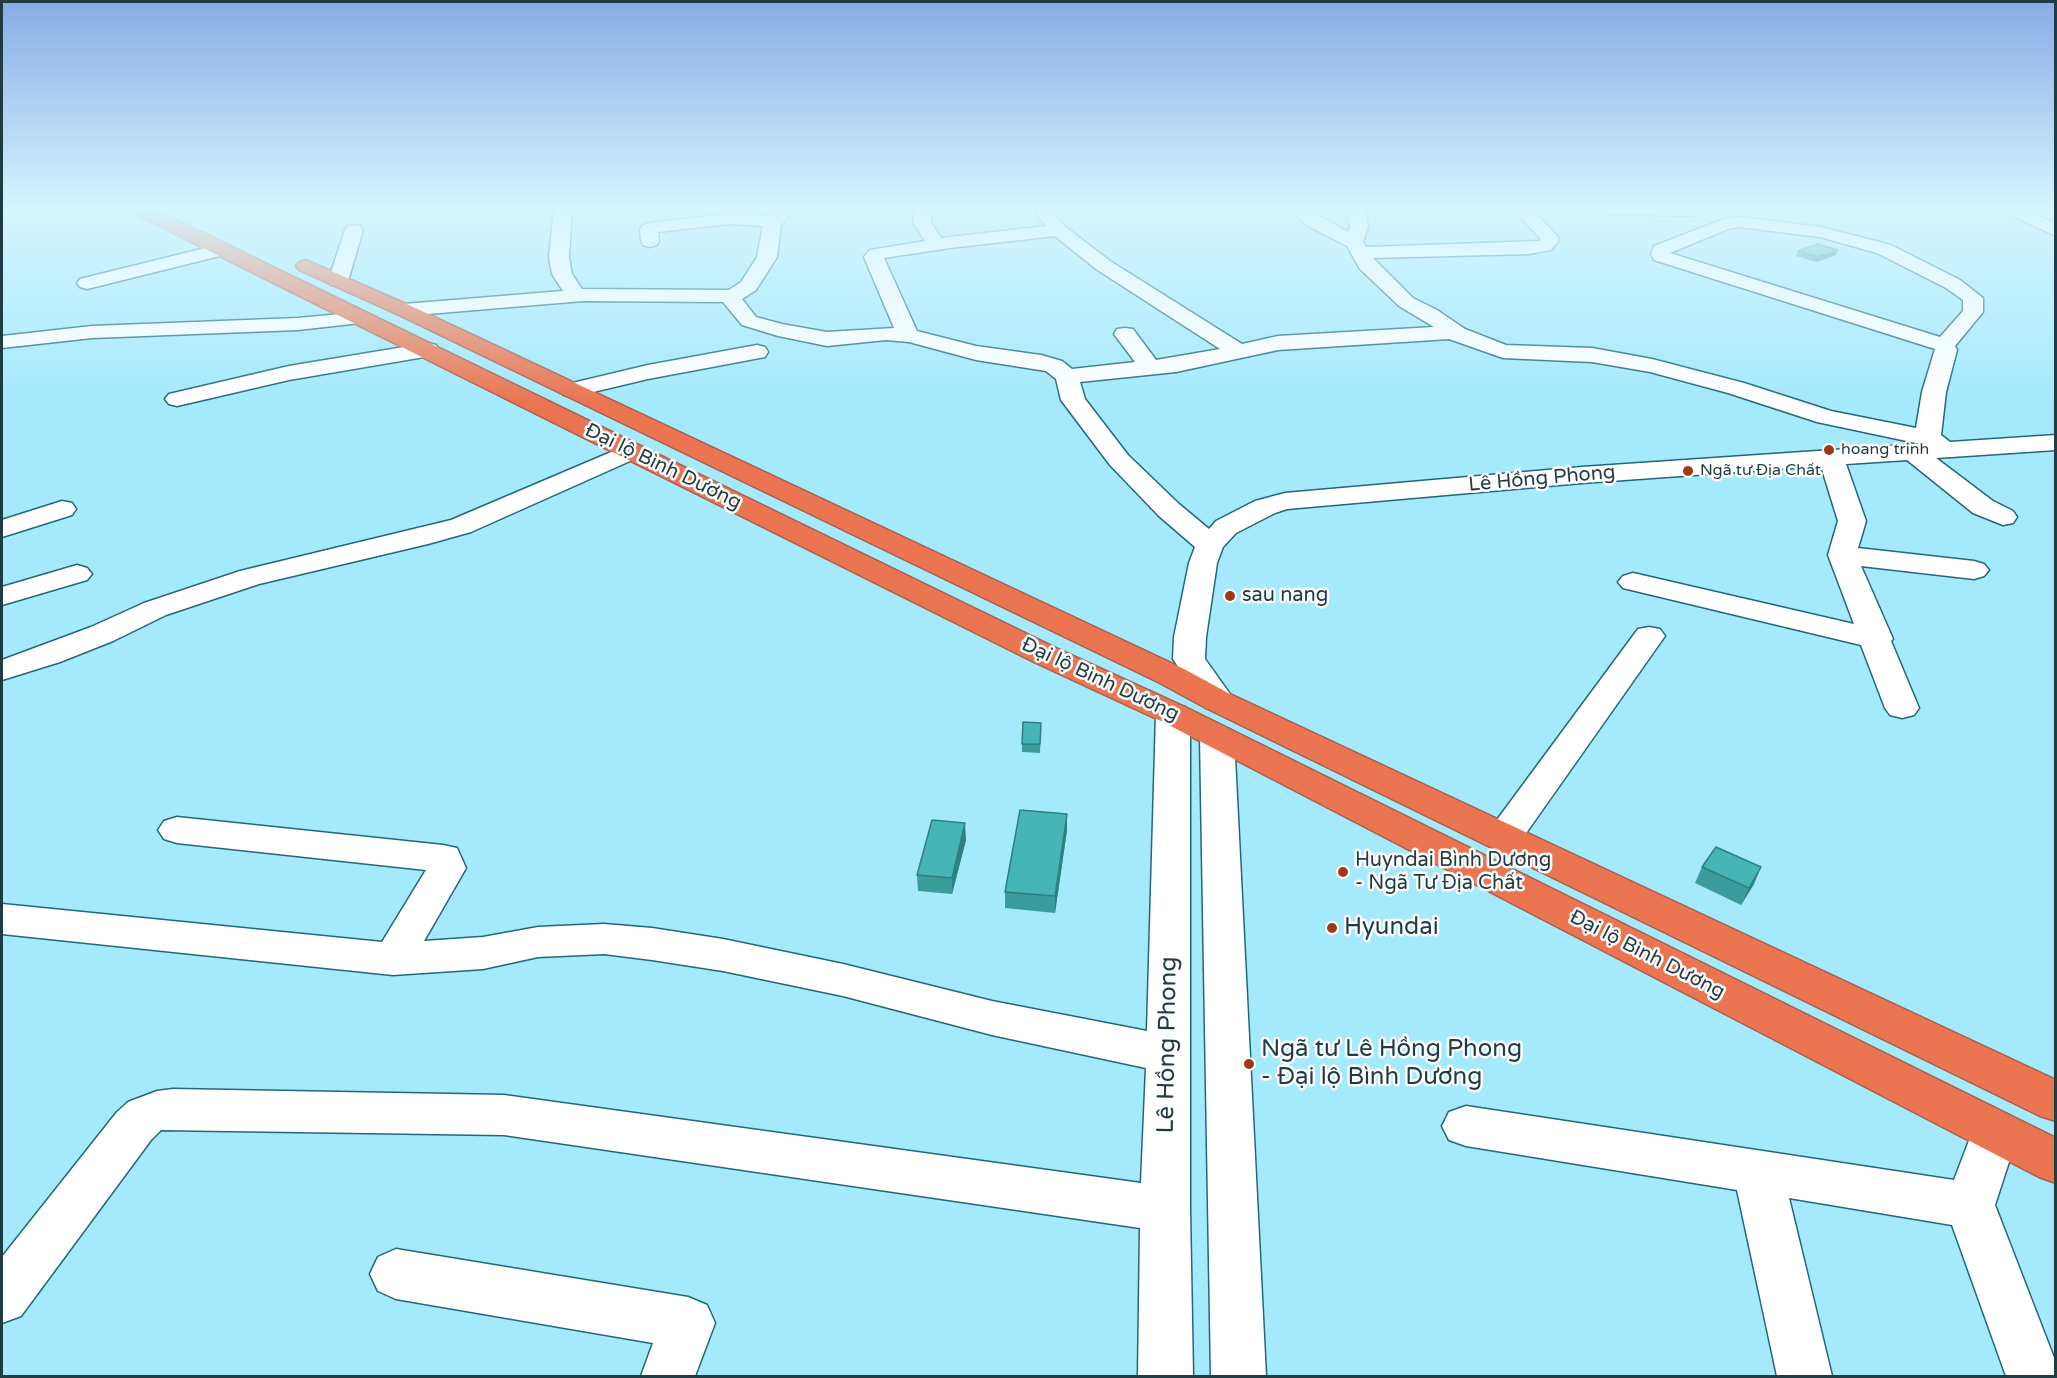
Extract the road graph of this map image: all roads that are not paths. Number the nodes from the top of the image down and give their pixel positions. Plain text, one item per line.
1 (123, 273) edge
2 (269, 273) edge
3 (321, 273) edge
4 (340, 273) edge
5 (562, 273) edge
6 (756, 273) edge
7 (881, 273) edge
8 (1115, 273) edge
9 (1375, 273) edge
10 (1716, 273) edge
11 (1932, 273) edge
12 (338, 281) junction
13 (87, 282) dead end
14 (576, 296) junction
15 (729, 296) junction
16 (404, 310) junction
17 (362, 318) junction
18 (1452, 332) junction
19 (1125, 334) dead end
20 (906, 335) junction
21 (2, 342) edge
22 (1944, 345) junction
23 (428, 350) junction
24 (1238, 351) junction
25 (757, 352) dead end
26 (1150, 368) junction
27 (1067, 376) junction
28 (572, 390) junction
29 (177, 399) dead end
30 (2055, 442) edge
31 (1928, 446) junction
32 (630, 452) junction
33 (1832, 457) junction
34 (62, 509) dead end
35 (2003, 517) dead end
36 (2, 529) edge
37 (1210, 545) junction
38 (1842, 555) junction
39 (1974, 570) dead end
40 (76, 574) dead end
41 (1633, 582) dead end
42 (2, 596) edge
43 (1649, 636) dead end
44 (1877, 639) junction
45 (7, 660) edge
46 (1178, 683) junction
47 (1902, 708) dead end
48 (1218, 719) junction
49 (177, 830) dead end
50 (1504, 837) junction
51 (2, 919) edge
52 (393, 959) junction
53 (1169, 1054) junction
54 (2055, 1102) edge
55 (1466, 1126) dead end
56 (1995, 1131) junction
57 (2055, 1162) edge
58 (1758, 1173) junction
59 (1970, 1205) junction
60 (1165, 1209) junction
61 (396, 1274) dead end
62 (2, 1298) edge
63 (668, 1377) edge
64 (1166, 1377) edge
65 (1239, 1377) edge
66 (1804, 1377) edge
67 (2033, 1377) edge

1 - 13 street
2 - 17 highway, Đại lộ Bình Dương
3 - 12 highway, Đại lộ Bình Dương
4 - 12 street
5 - 14 street
6 - 15 street
7 - 20 street
8 - 24 street
9 - 18 street
10 - 22 street
11 - 22 street
12 - 16 highway, Đại lộ Bình Dương
14 - 15 street
14 - 16 street
15 - 20 street
16 - 28 highway, Đại lộ Bình Dương
17 - 21 street
17 - 23 highway, Đại lộ Bình Dương
18 - 24 street
18 - 31 street
19 - 26 street
20 - 27 street
22 - 31 street
23 - 29 street
23 - 32 highway, Đại lộ Bình Dương
24 - 26 street
25 - 28 street
26 - 27 street
27 - 37 street
28 - 46 highway, Đại lộ Bình Dương
30 - 31 street, Lê Hồng Phong
31 - 33 street, Lê Hồng Phong
31 - 35 street
32 - 45 street
32 - 46 highway, Đại lộ Bình Dương
33 - 37 street, Lê Hồng Phong
33 - 38 street
34 - 36 street
37 - 46 street, Lê Hồng Phong
38 - 39 street
38 - 44 street
40 - 42 street
41 - 44 street
43 - 50 street
44 - 47 street
46 - 48 highway, Đại lộ Bình Dương
46 - 48 street
46 - 53 street, Lê Hồng Phong
48 - 50 highway, Đại lộ Bình Dương
48 - 56 highway, Đại lộ Bình Dương
48 - 65 street
49 - 52 street
50 - 54 highway, Đại lộ Bình Dương
51 - 52 street
52 - 53 street
53 - 60 street, Lê Hồng Phong
55 - 58 street
56 - 57 highway, Đại lộ Bình Dương
56 - 59 street
58 - 59 street
58 - 66 street
59 - 67 street
60 - 62 street
60 - 64 street, Lê Hồng Phong
61 - 63 street

